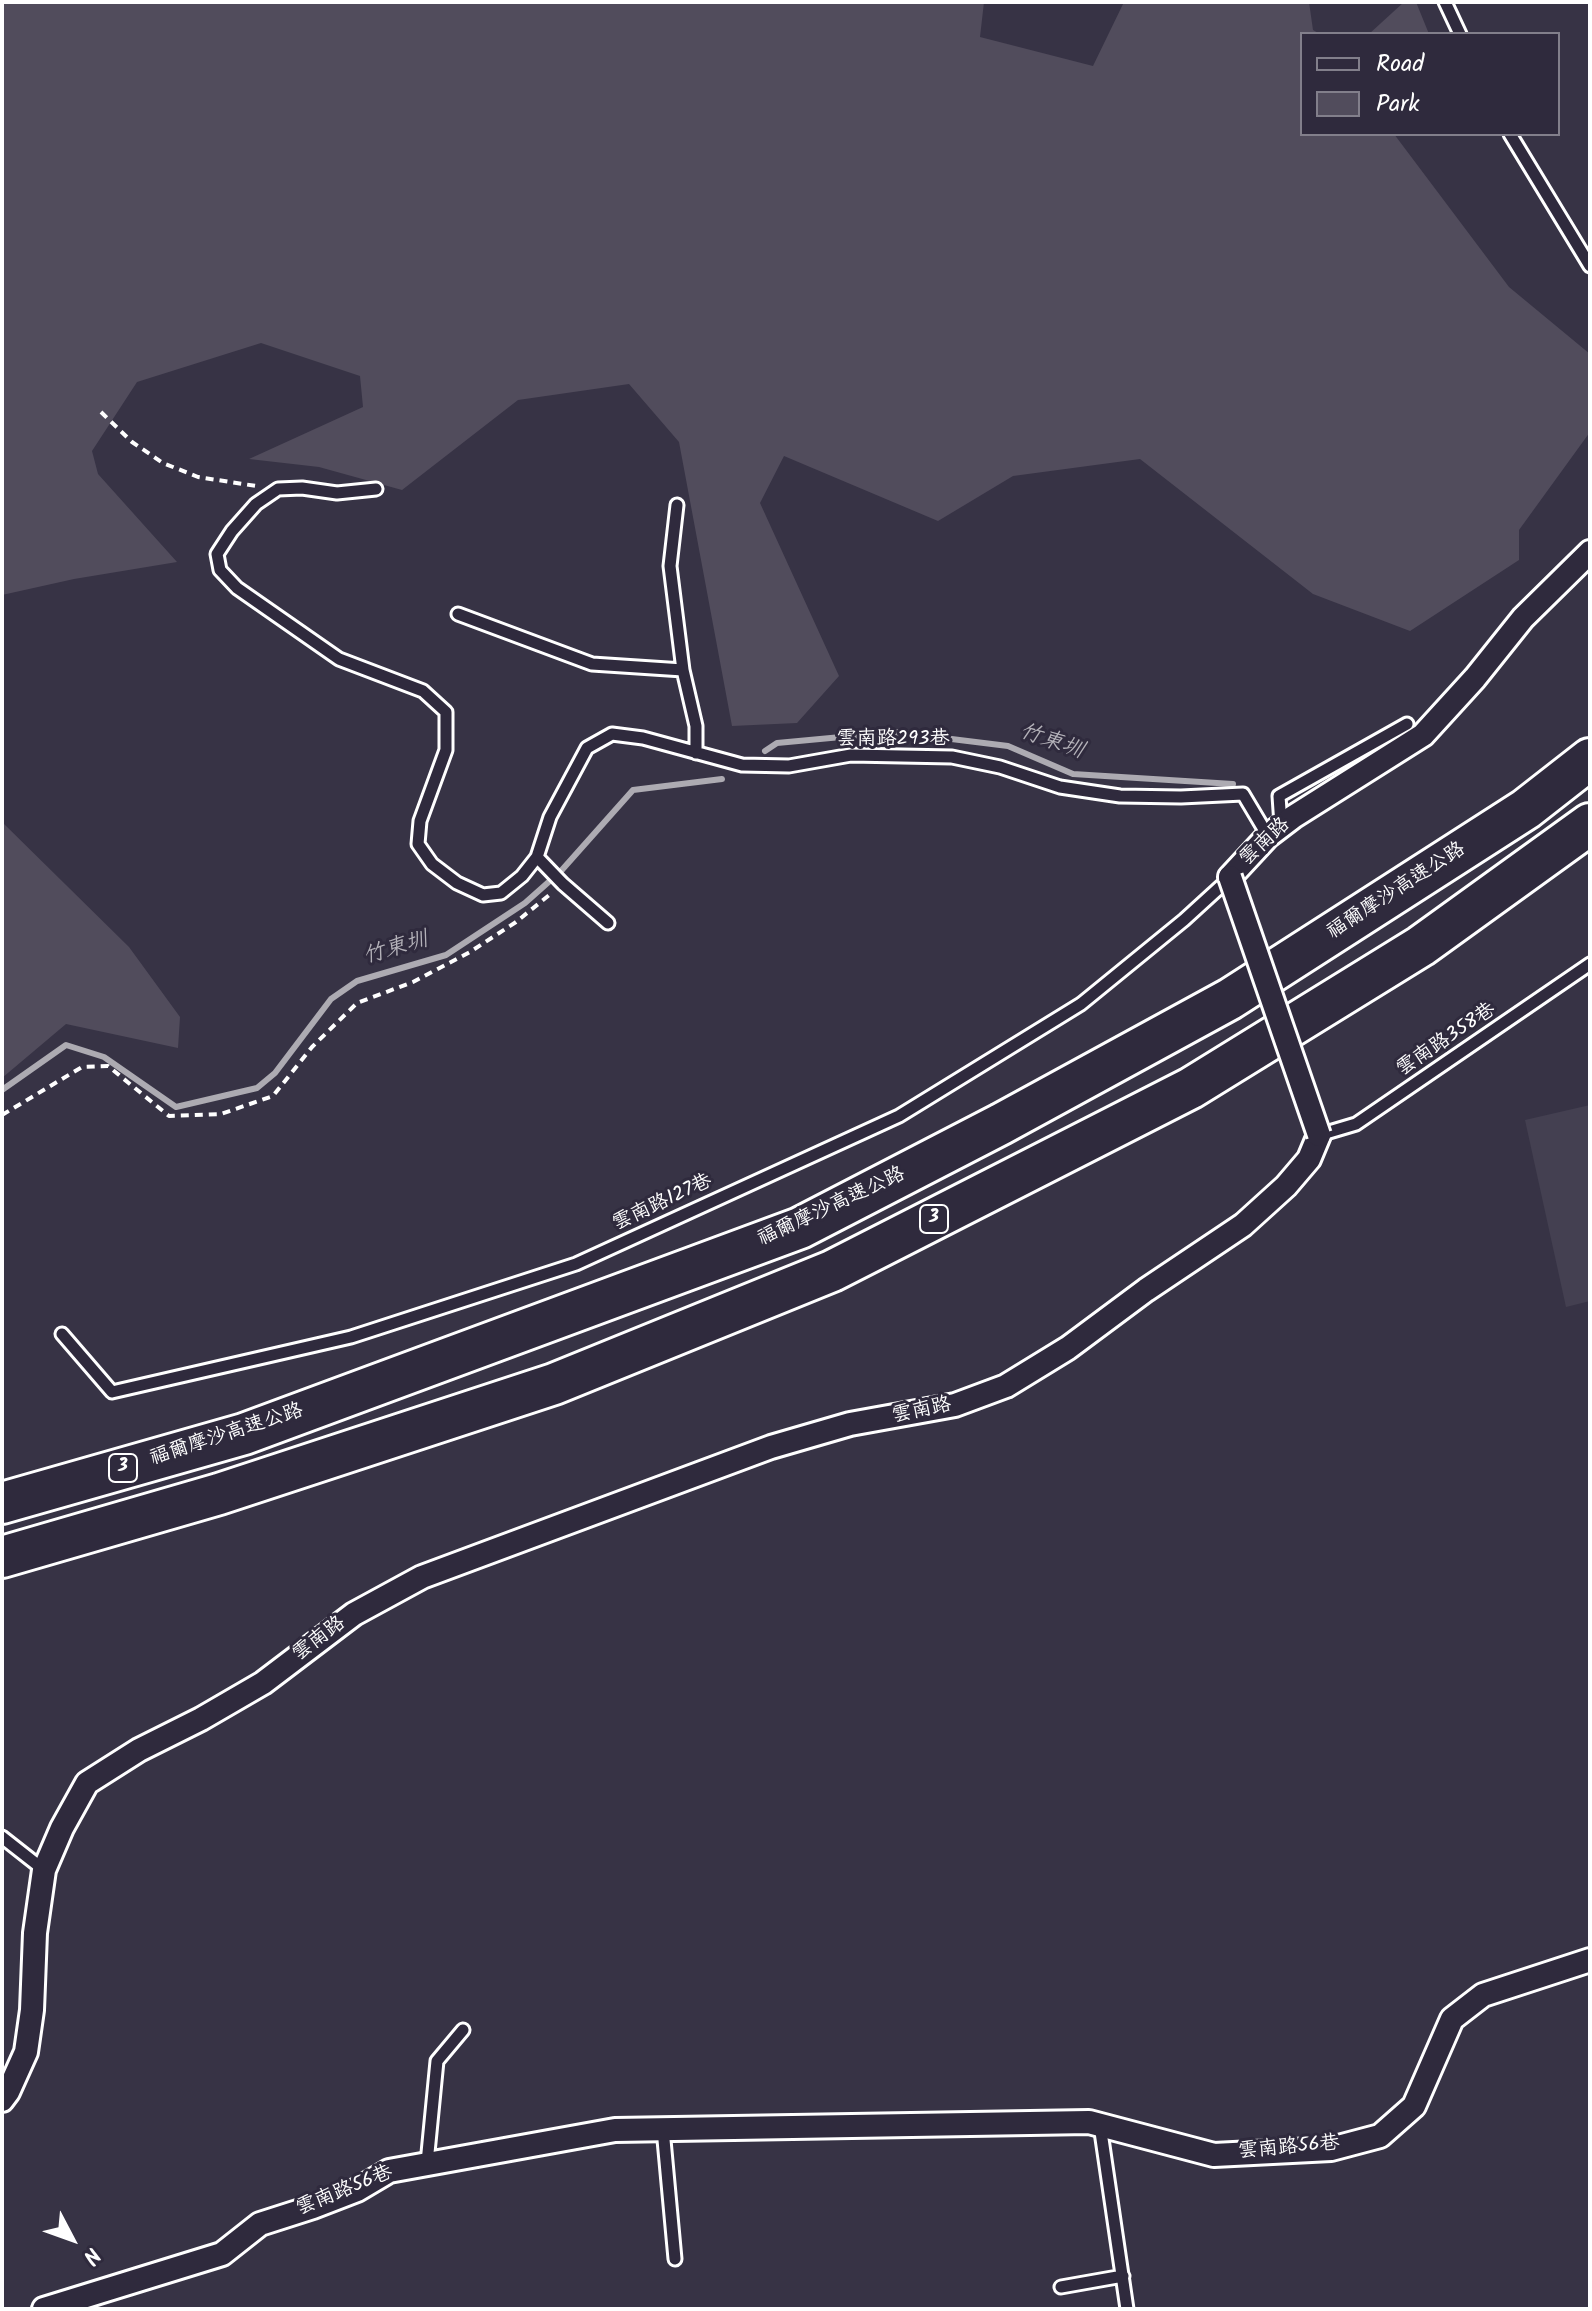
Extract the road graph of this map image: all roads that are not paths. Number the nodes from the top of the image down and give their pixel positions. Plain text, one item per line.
1 (1445, 2) edge
2 (1459, 32) edge
3 (1511, 136) edge
4 (1590, 266) edge
5 (376, 489) dead end
6 (677, 505) dead end
7 (1590, 552) edge
8 (458, 614) dead end
9 (683, 670) junction
10 (1407, 724) dead end
11 (696, 753) junction
12 (1590, 759) edge
13 (1590, 824) edge
14 (1275, 831) junction
15 (537, 857) junction
16 (1230, 877) junction
17 (608, 923) dead end
18 (1590, 964) edge
19 (1319, 1135) junction
20 (62, 1334) dead end
21 (2, 1503) edge
22 (2, 1557) edge
23 (2, 1837) edge
24 (44, 1870) junction
25 (1590, 1960) edge
26 (463, 2030) dead end
27 (2, 2100) edge
28 (1100, 2125) junction
29 (663, 2129) junction
30 (427, 2163) junction
31 (675, 2259) dead end
32 (1123, 2276) junction
33 (1061, 2287) dead end
34 (44, 2309) edge
35 (1127, 2309) edge

1 - 2 lane
3 - 4 lane
5 - 15 lane
6 - 9 lane
7 - 14 street, 雲南路
8 - 9 lane
9 - 11 lane
10 - 14 lane
11 - 14 lane, 雲南路293巷
11 - 15 lane, 雲南路293巷
12 - 21 highway, 福爾摩沙高速公路 / 3
13 - 22 highway, 3
14 - 16 street, 雲南路
15 - 17 lane
16 - 19 street, 雲南路, bridge
16 - 20 lane, 雲南路127巷
18 - 19 lane, 雲南路358巷
19 - 24 street, 雲南路
23 - 24 lane
24 - 27 street, 雲南路
25 - 28 street, 雲南路56巷
26 - 30 lane
28 - 29 street, 雲南路56巷
28 - 32 lane
29 - 30 street, 雲南路56巷
29 - 31 lane
30 - 34 street, 雲南路56巷
32 - 33 lane
32 - 35 lane

